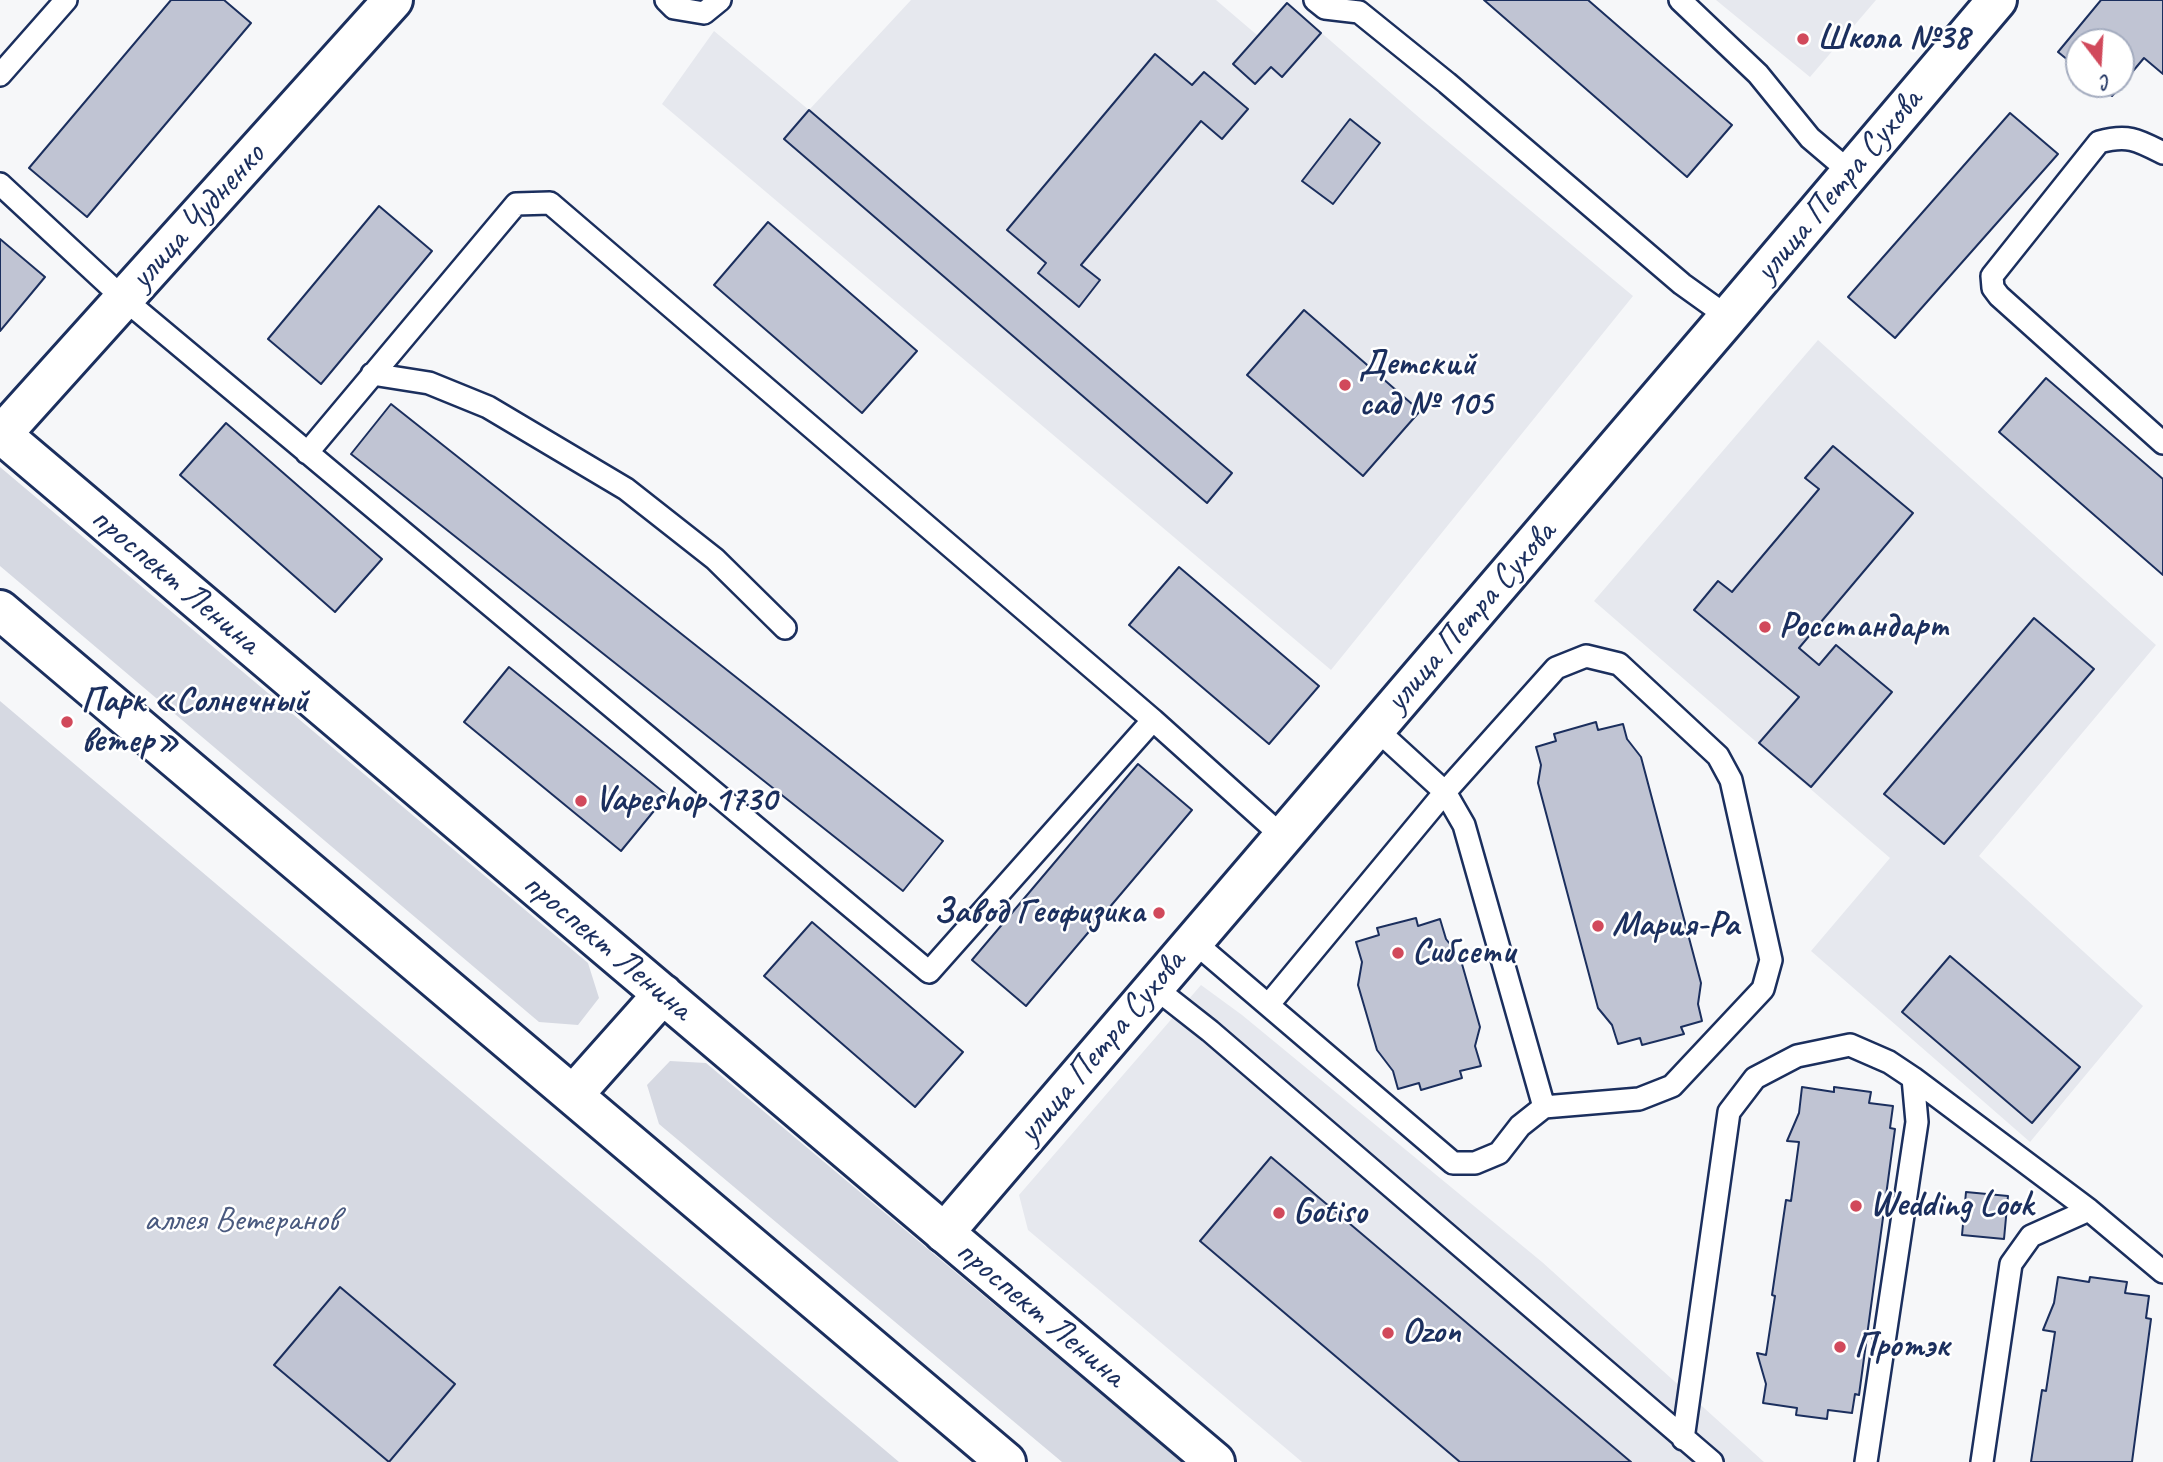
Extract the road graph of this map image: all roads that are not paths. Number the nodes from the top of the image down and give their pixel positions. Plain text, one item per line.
1 (66, 0) edge
2 (393, 0) edge
3 (666, 0) edge
4 (720, 0) edge
5 (1315, 0) edge
6 (1680, 0) edge
7 (1997, 0) edge
8 (0, 75) edge
9 (2163, 153) edge
10 (1850, 172) junction
11 (0, 184) edge
12 (124, 299) junction
13 (1728, 317) junction
14 (372, 374) junction
15 (1, 433) edge
16 (2163, 443) edge
17 (307, 453) junction
18 (0, 610) edge
19 (785, 628) dead end
20 (1153, 720) junction
21 (1375, 728) junction
22 (1445, 792) junction
23 (1283, 836) junction
24 (1193, 942) junction
25 (1154, 987) junction
26 (663, 994) junction
27 (1269, 1004) junction
28 (1913, 1078) junction
29 (573, 1095) junction
30 (1544, 1107) junction
31 (2089, 1210) junction
32 (944, 1233) junction
33 (2163, 1272) edge
34 (1682, 1438) junction
35 (1006, 1462) edge
36 (1215, 1462) edge
37 (1712, 1462) edge
38 (1866, 1462) edge
39 (1982, 1462) edge

1 - 8 lane
2 - 12 main road, улица Чудненко
3 - 4 lane
5 - 13 lane
6 - 10 lane
7 - 10 main road, улица Петра Сухова
9 - 16 lane
10 - 13 main road, улица Петра Сухова
11 - 12 lane
12 - 15 main road, улица Чудненко
12 - 17 lane
13 - 21 main road, улица Петра Сухова
14 - 17 lane
14 - 19 lane
14 - 20 lane
15 - 26 main road, проспект Ленина
17 - 20 lane
18 - 29 main road
20 - 23 lane
21 - 22 lane
21 - 23 main road, улица Петра Сухова
22 - 27 lane
22 - 30 lane
22 - 30 lane
23 - 24 main road, улица Петра Сухова
24 - 25 main road, улица Петра Сухова
24 - 27 lane
25 - 32 main road, улица Петра Сухова
25 - 34 lane
26 - 29 main road
26 - 32 main road, проспект Ленина
27 - 30 lane
28 - 31 lane
28 - 34 lane
28 - 38 lane
29 - 35 main road
31 - 33 lane
31 - 39 lane
32 - 36 main road, проспект Ленина
34 - 37 lane

